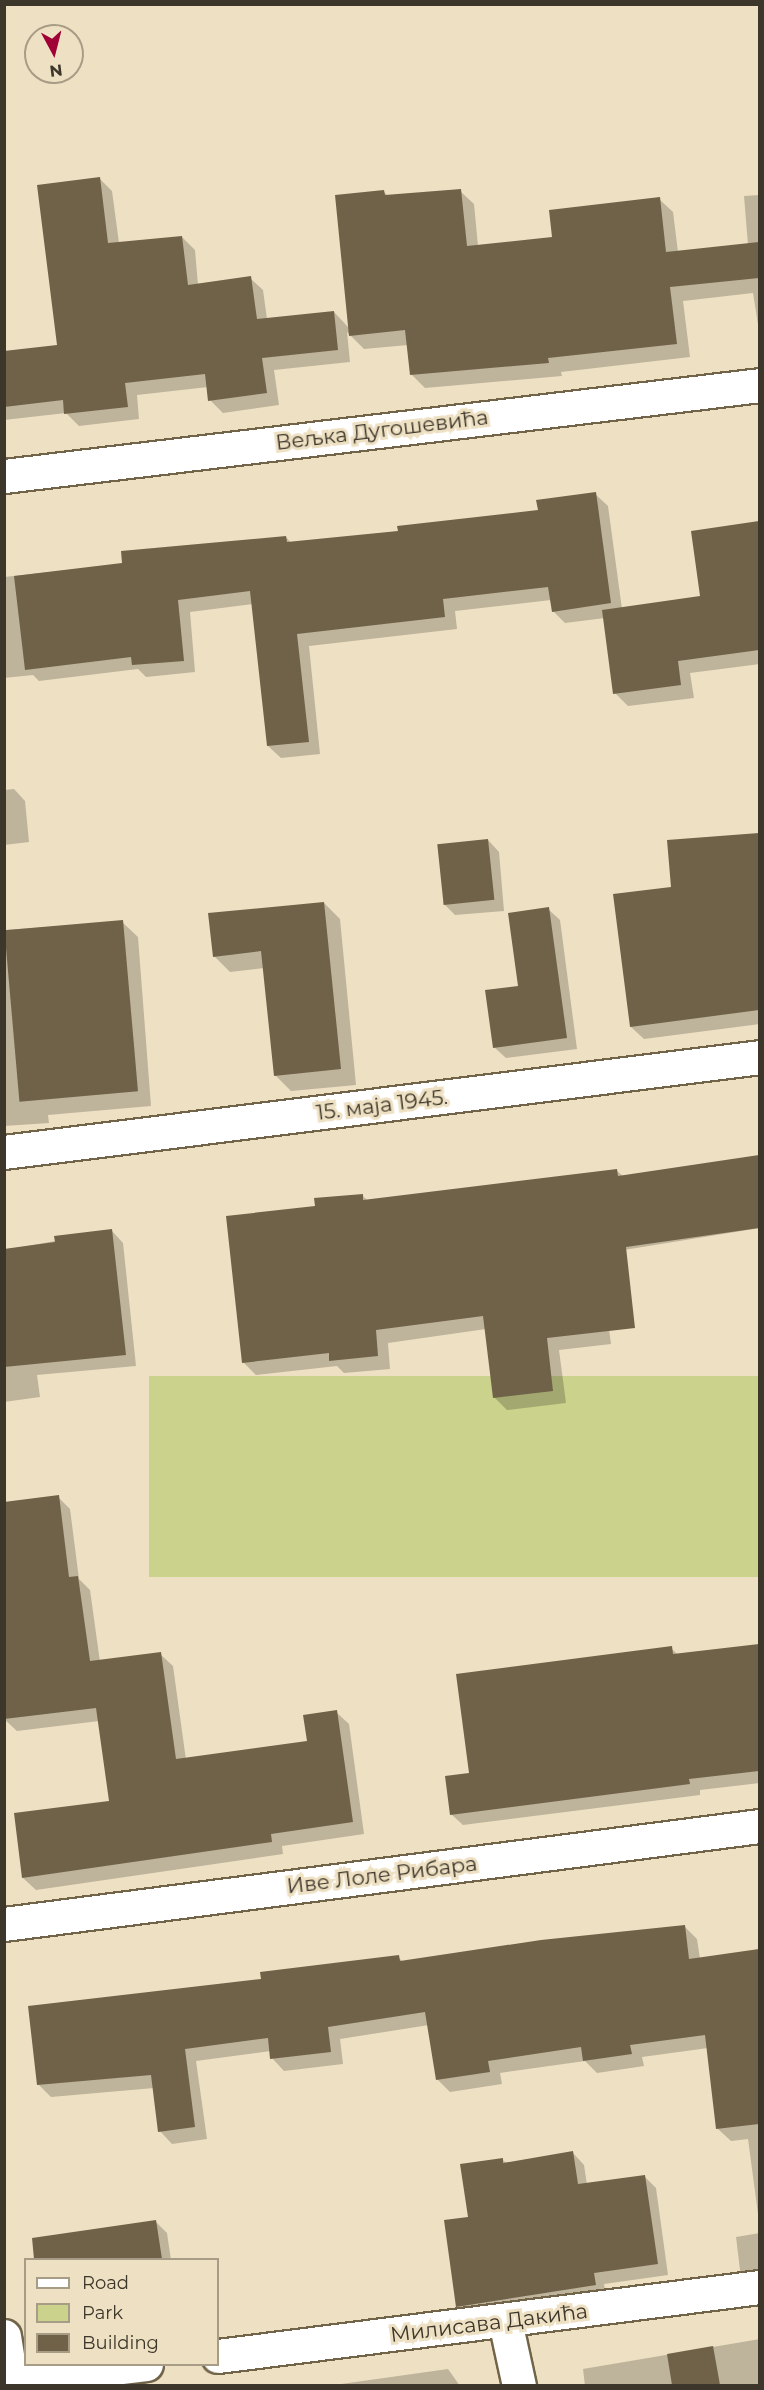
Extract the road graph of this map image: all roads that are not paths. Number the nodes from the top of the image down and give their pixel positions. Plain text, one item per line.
1 (759, 385) edge
2 (4, 476) edge
3 (759, 1057) edge
4 (4, 1152) edge
5 (759, 1826) edge
6 (4, 1924) edge
7 (759, 2287) edge
8 (505, 2321) junction
9 (4, 2336) edge
10 (219, 2356) edge
11 (131, 2366) edge
12 (9, 2382) edge
13 (519, 2385) edge

1 - 2 street, Вељка Дугошевића
3 - 4 street, 15. маја 1945.
5 - 6 street, Иве Лоле Рибара
7 - 8 street, Милисава Дакића
8 - 10 street, Милисава Дакића
8 - 13 street
9 - 12 street
11 - 12 street

